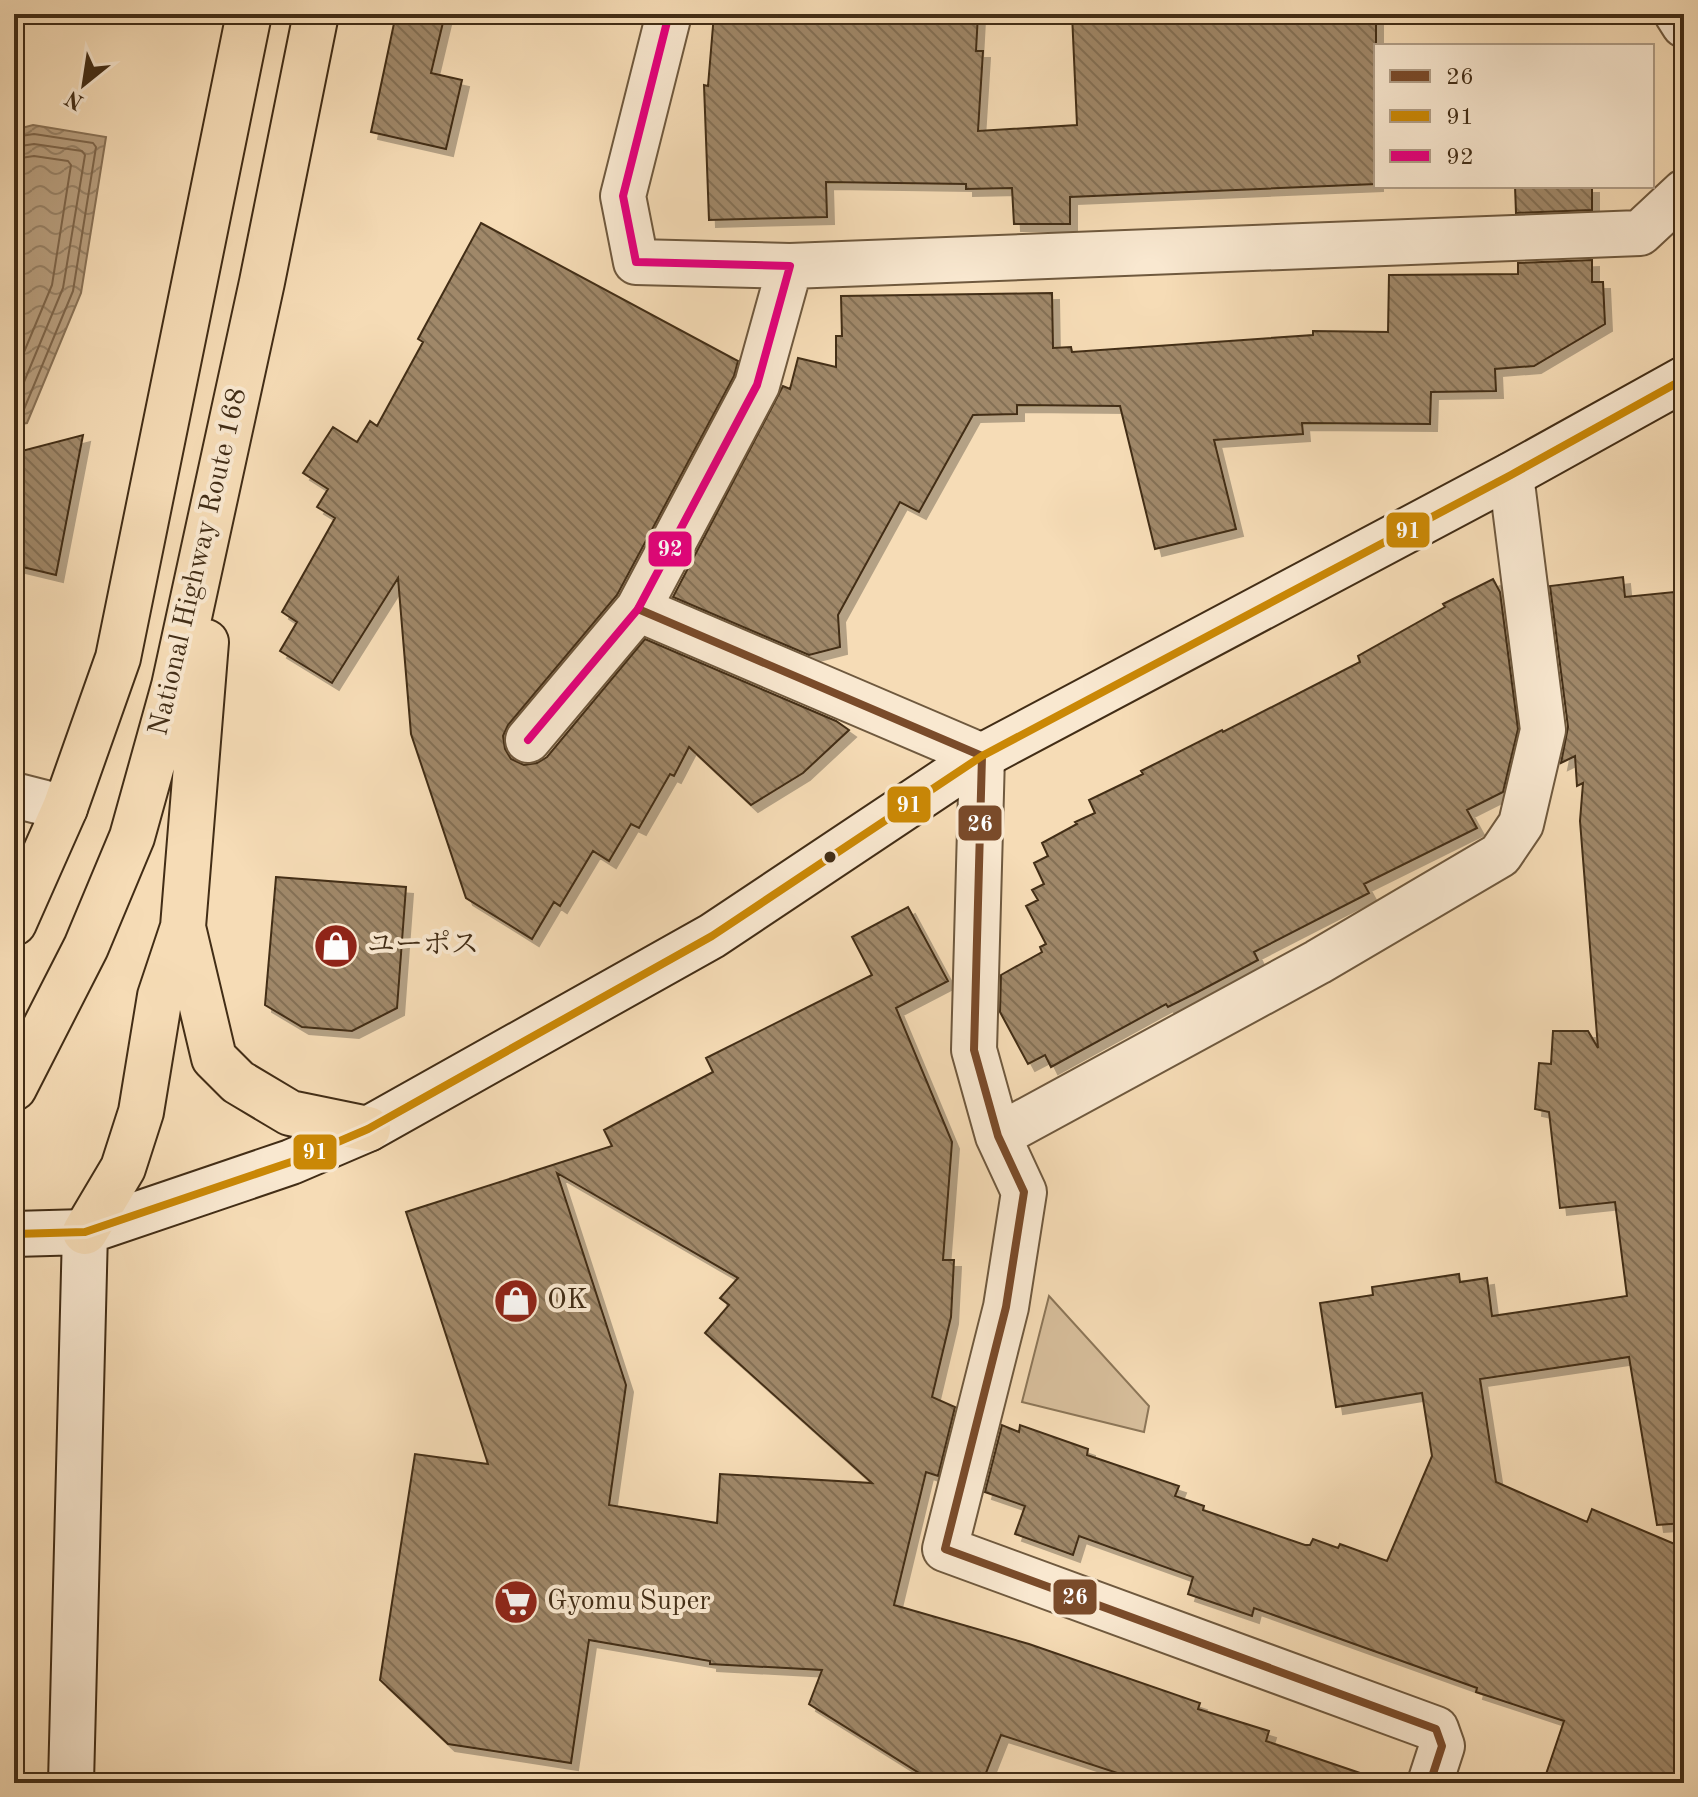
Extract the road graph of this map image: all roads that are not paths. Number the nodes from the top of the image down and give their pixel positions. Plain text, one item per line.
1 (249, 14) edge
2 (316, 14) edge
3 (669, 14) edge
4 (1677, 14) edge
5 (1684, 25) edge
6 (1684, 192) edge
7 (790, 266) junction
8 (1684, 379) edge
9 (1511, 475) junction
10 (218, 484) junction
11 (638, 609) junction
12 (528, 740) dead end
13 (982, 756) junction
14 (14, 795) edge
15 (65, 808) junction
16 (14, 923) edge
17 (183, 927) junction
18 (14, 1088) edge
19 (368, 1129) junction
20 (998, 1136) junction
21 (85, 1232) junction
22 (14, 1234) edge
23 (71, 1783) edge
24 (1430, 1783) edge

1 - 15 highway, National Highway Route 168
2 - 10 highway, National Highway Route 168
3 - 7 street
4 - 5 street
6 - 7 street
7 - 11 street
8 - 9 street
9 - 13 street
9 - 20 street
10 - 17 highway
10 - 18 highway, National Highway Route 168
11 - 12 street
11 - 13 street
13 - 19 street
13 - 20 street
14 - 15 street
15 - 16 highway, National Highway Route 168
17 - 19 highway
17 - 21 highway
19 - 21 street
20 - 24 street
21 - 22 street
21 - 23 street

